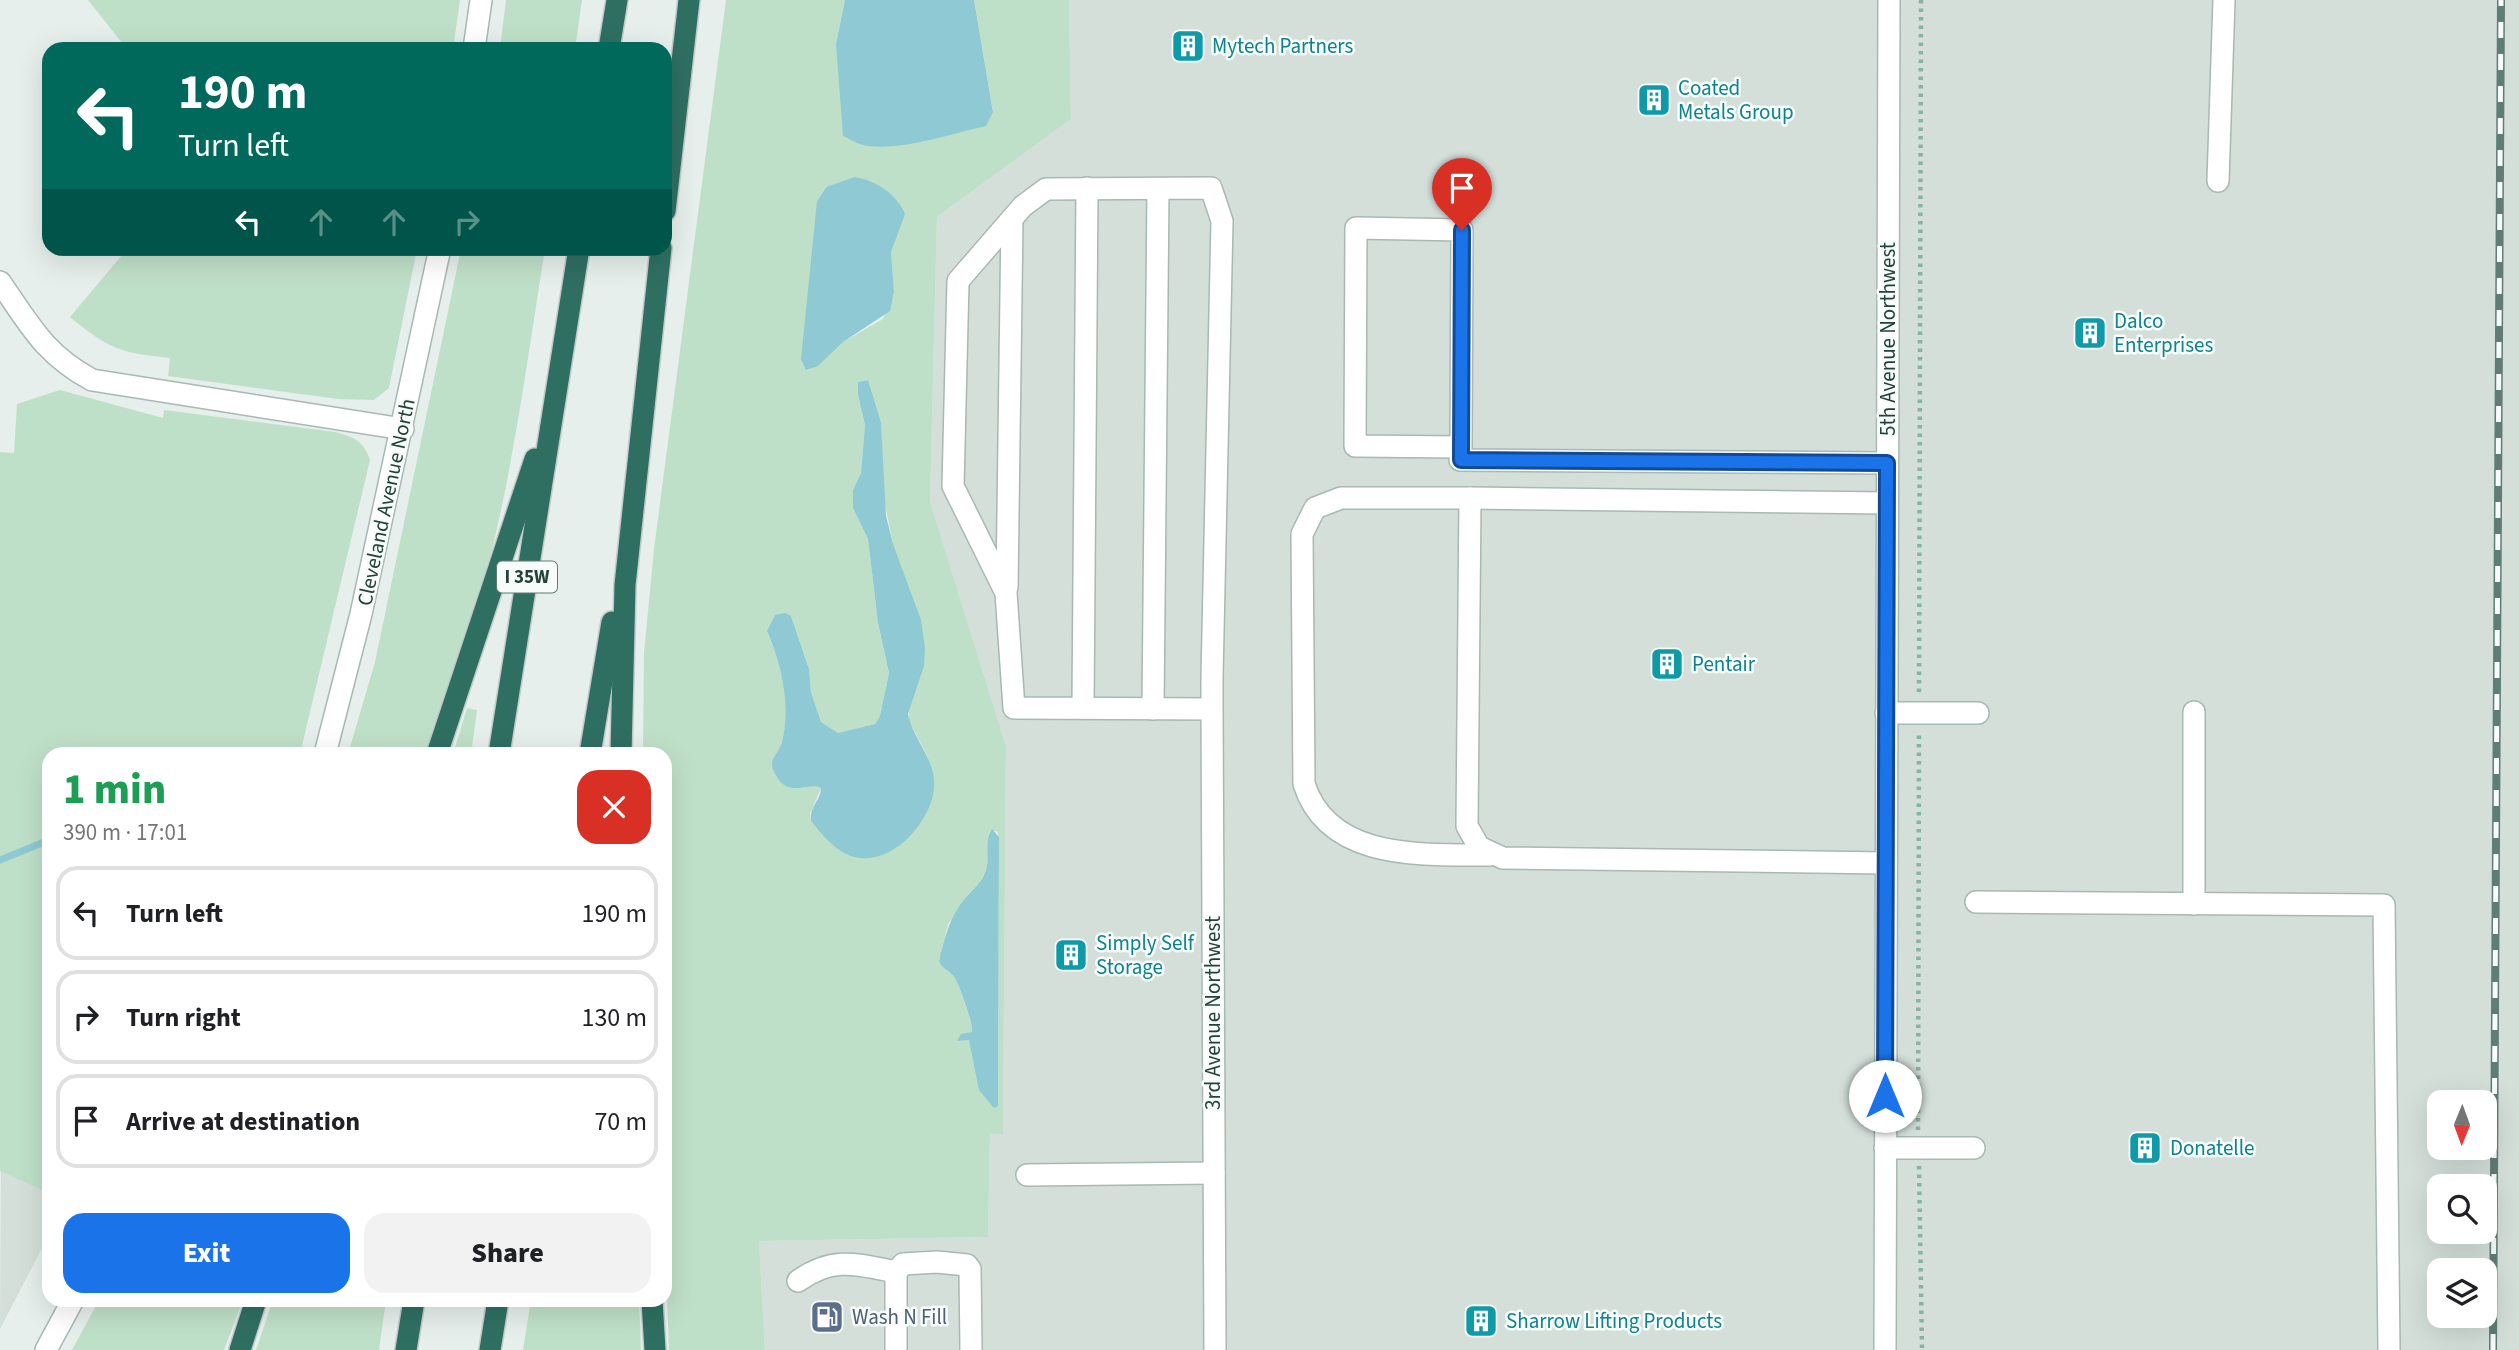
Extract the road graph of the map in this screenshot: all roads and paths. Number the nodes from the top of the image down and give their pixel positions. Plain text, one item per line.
1 (481, 0) edge
2 (617, 0) edge
3 (689, 0) edge
4 (1889, 0) edge
5 (1921, 0) edge
6 (2224, 0) edge
7 (475, 42) edge
8 (610, 42) edge
9 (672, 149) edge
10 (2218, 181) dead end
11 (1087, 188) junction
12 (1158, 189) junction
13 (1012, 219) junction
14 (438, 256) edge
15 (578, 256) edge
16 (660, 256) edge
17 (0, 282) edge
18 (555, 400) junction
19 (403, 429) junction
20 (1461, 447) junction
21 (1887, 463) junction
22 (1470, 498) junction
23 (1887, 503) junction
24 (631, 510) junction
25 (1006, 593) junction
26 (1083, 708) junction
27 (1153, 709) junction
28 (1212, 709) junction
29 (2194, 712) dead end
30 (1886, 713) junction
31 (1919, 713) junction
32 (1978, 713) dead end
33 (327, 747) edge
34 (439, 747) edge
35 (500, 747) edge
36 (591, 747) edge
37 (621, 747) edge
38 (1490, 855) junction
39 (1886, 863) junction
40 (1976, 902) dead end
41 (2194, 904) junction
42 (1974, 1147) dead end
43 (1885, 1148) junction
44 (1918, 1148) junction
45 (1214, 1173) junction
46 (1027, 1175) dead end
47 (896, 1272) junction
48 (798, 1280) dead end
49 (69, 1307) edge
50 (254, 1307) edge
51 (413, 1307) edge
52 (497, 1307) edge
53 (652, 1307) edge
54 (46, 1350) edge
55 (240, 1350) edge
56 (406, 1350) edge
57 (490, 1350) edge
58 (655, 1350) edge
59 (896, 1350) edge
60 (971, 1350) edge
61 (1214, 1350) edge
62 (1885, 1350) edge
63 (1922, 1350) edge
64 (2389, 1350) edge

1 - 7 street
2 - 8 highway
3 - 9 highway
4 - 21 street, 5th Avenue Northwest
5 - 31 path
6 - 10 street
11 - 12 street
11 - 13 street
11 - 26 street
12 - 27 street
12 - 28 street, 3rd Avenue Northwest
13 - 25 street
13 - 25 street
14 - 19 street, Cleveland Avenue North
15 - 18 highway, I 35W
16 - 24 highway
17 - 19 street
18 - 34 highway
18 - 35 highway, I 35W
19 - 33 street, Cleveland Avenue North
20 - 20 street
20 - 21 street
21 - 23 street, 5th Avenue Northwest
22 - 23 street
22 - 38 street
22 - 38 street
23 - 30 street, 5th Avenue Northwest
24 - 36 highway
24 - 37 highway
25 - 26 street
26 - 27 street
27 - 28 street
28 - 45 street, 3rd Avenue Northwest
29 - 41 street
30 - 31 street
30 - 39 street, 5th Avenue Northwest
31 - 32 street
31 - 44 path
38 - 39 street
39 - 43 street, 5th Avenue Northwest
40 - 41 street
41 - 64 street
42 - 44 street
43 - 44 street
43 - 62 street, 5th Avenue Northwest
44 - 63 path
45 - 46 street
45 - 61 street, 3rd Avenue Northwest
47 - 48 street
47 - 59 street
47 - 60 street
49 - 54 street
50 - 55 highway
51 - 56 highway
52 - 57 highway
53 - 58 highway

